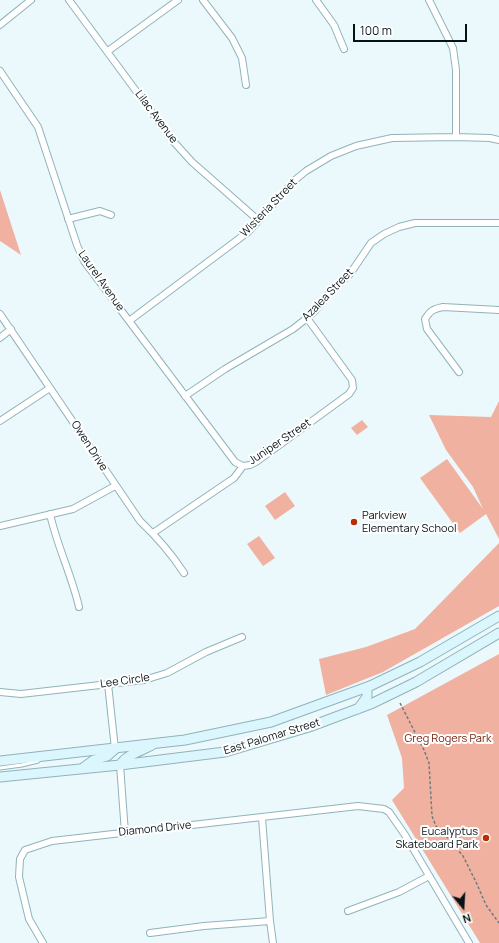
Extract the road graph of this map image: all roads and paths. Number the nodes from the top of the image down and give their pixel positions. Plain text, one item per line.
1 (31, 0) edge
2 (69, 0) edge
3 (178, 0) edge
4 (203, 0) edge
5 (316, 0) edge
6 (429, 0) edge
7 (0, 25) edge
8 (344, 49) dead end
9 (108, 51) junction
10 (0, 71) edge
11 (246, 85) dead end
12 (456, 137) junction
13 (499, 140) edge
14 (111, 215) dead end
15 (68, 220) junction
16 (258, 220) junction
17 (499, 223) edge
18 (499, 310) edge
19 (0, 314) edge
20 (307, 318) junction
21 (129, 321) junction
22 (11, 329) junction
23 (0, 338) edge
24 (459, 372) dead end
25 (50, 388) junction
26 (185, 396) junction
27 (0, 421) edge
28 (243, 466) junction
29 (115, 486) junction
30 (50, 514) junction
31 (0, 526) edge
32 (153, 533) junction
33 (184, 572) dead end
34 (79, 607) dead end
35 (499, 616) edge
36 (499, 633) edge
37 (242, 637) dead end
38 (108, 684) junction
39 (367, 687) junction
40 (0, 692) edge
41 (400, 703) dead end
42 (358, 709) junction
43 (156, 743) junction
44 (115, 749) junction
45 (57, 755) junction
46 (0, 761) edge
47 (120, 765) junction
48 (0, 768) edge
49 (82, 769) junction
50 (0, 777) edge
51 (262, 818) junction
52 (125, 833) junction
53 (430, 876) junction
54 (348, 911) dead end
55 (270, 921) junction
56 (499, 923) edge
57 (150, 933) dead end
58 (43, 943) edge
59 (273, 943) edge
60 (469, 943) edge

1 - 7 street
2 - 9 street, Lilac Avenue
3 - 9 street
4 - 11 street
5 - 8 street
6 - 12 street
9 - 16 street, Lilac Avenue
10 - 15 street, Laurel Avenue
12 - 13 street, Wisteria Street
12 - 16 street, Wisteria Street
14 - 15 street
15 - 21 street, Laurel Avenue
16 - 21 street, Wisteria Street
17 - 20 street, Azalea Street
18 - 24 street
19 - 22 street, Owen Drive
20 - 26 street, Azalea Street
20 - 28 street, Juniper Street
21 - 26 street, Laurel Avenue
22 - 23 street
22 - 25 street, Owen Drive
25 - 27 street
25 - 29 street, Owen Drive
26 - 28 street, Laurel Avenue
28 - 32 street, Juniper Street
29 - 30 street
29 - 32 street, Owen Drive
30 - 31 street
30 - 34 street
32 - 33 street, Owen Drive
35 - 39 main road, East Palomar Street
36 - 42 main road, East Palomar Street
37 - 38 street, Lee Circle
38 - 40 street, Lee Circle
38 - 44 street
39 - 42 main road
39 - 43 main road, East Palomar Street
41 - 56 path
42 - 47 main road, East Palomar Street
43 - 44 main road, East Palomar Street
43 - 47 main road
44 - 45 main road, East Palomar Street
44 - 49 main road
45 - 46 main road, East Palomar Street
45 - 48 lane
47 - 49 main road, East Palomar Street
47 - 52 street
49 - 50 main road, East Palomar Street
51 - 52 street, Diamond Drive
51 - 53 street, Diamond Drive
51 - 55 street
52 - 58 street, Diamond Drive
53 - 54 street
53 - 60 street
55 - 57 street
55 - 59 street

